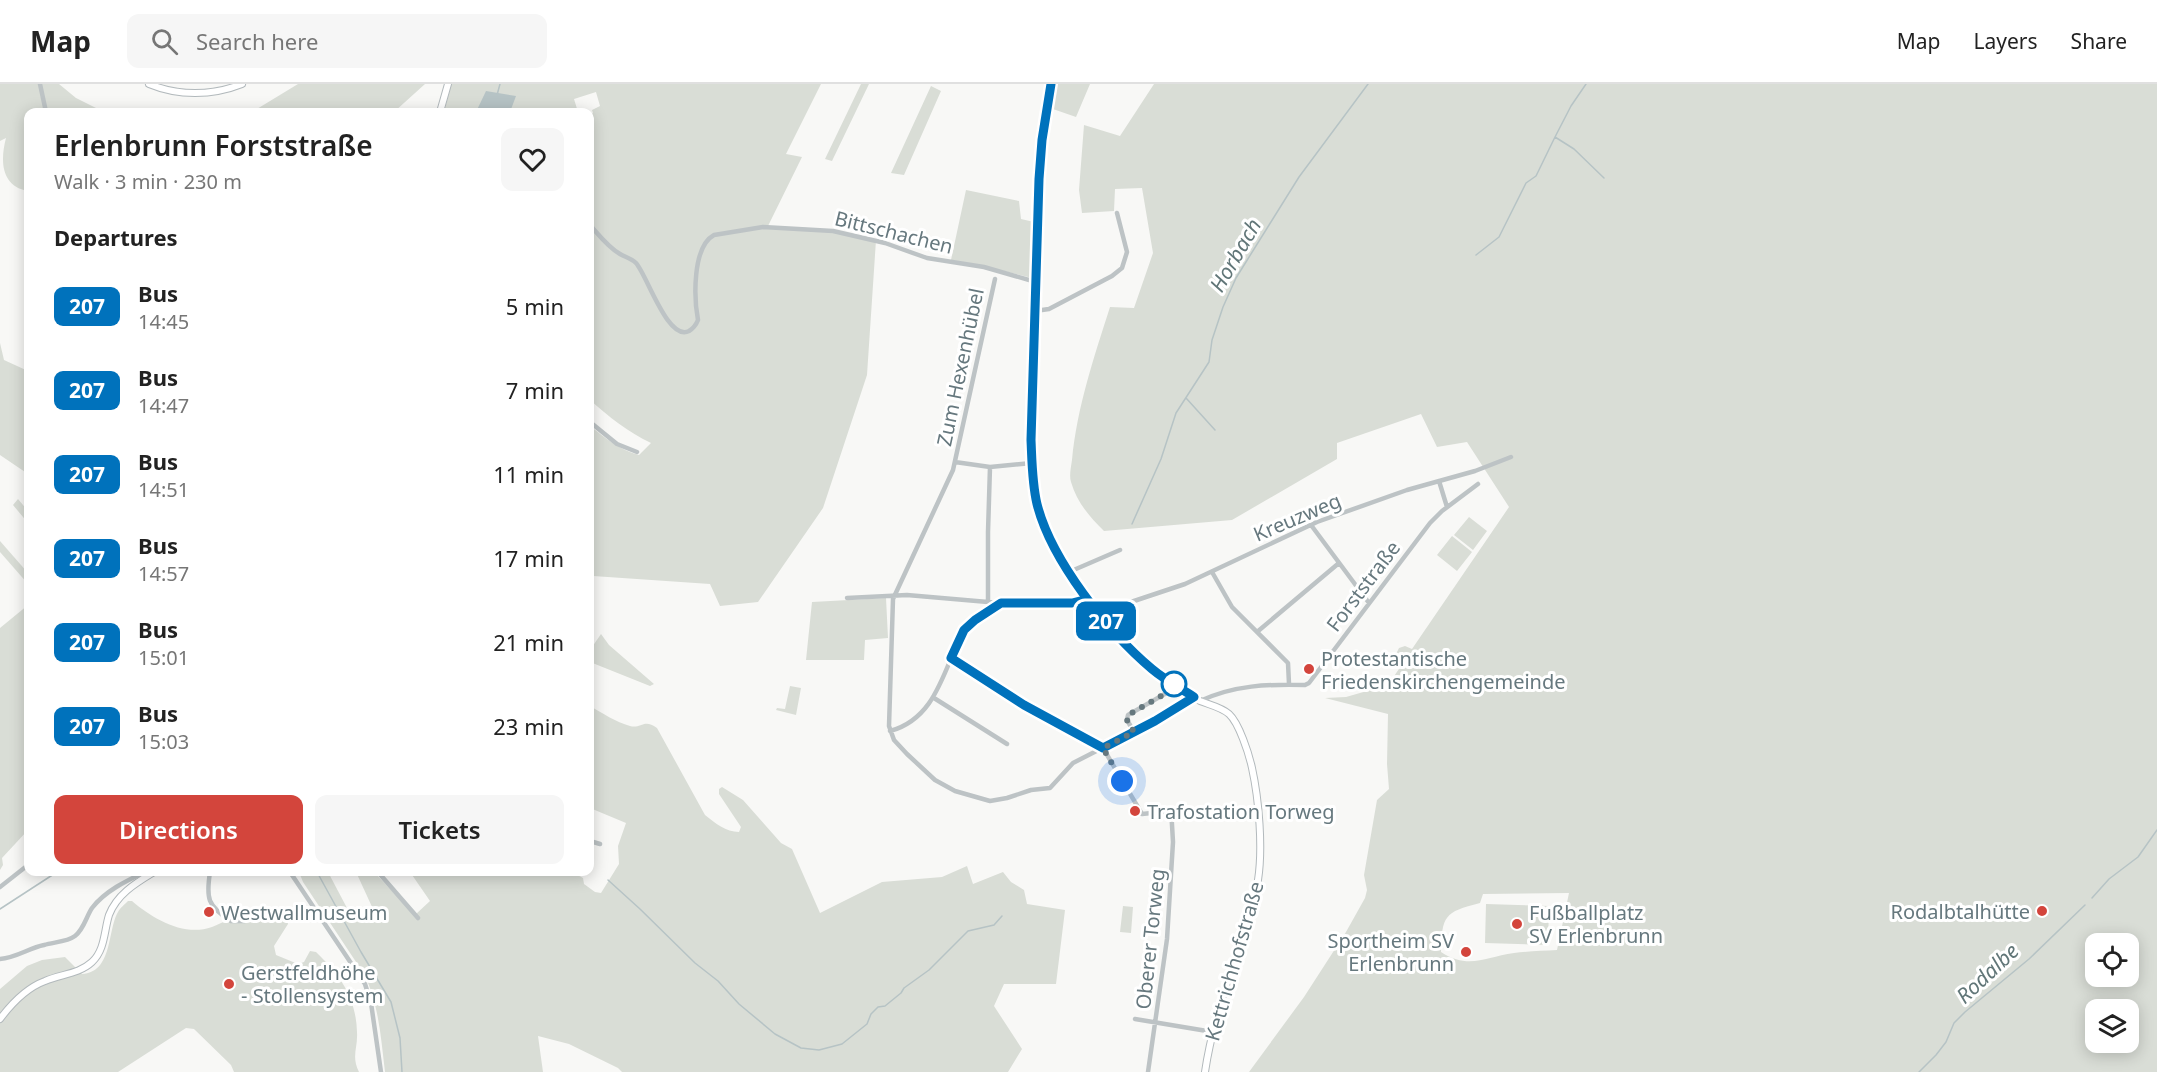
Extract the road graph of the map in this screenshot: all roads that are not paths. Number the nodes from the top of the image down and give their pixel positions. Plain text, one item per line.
1 (40, 84) edge
2 (149, 84) edge
3 (242, 84) edge
4 (448, 84) edge
5 (1051, 84) edge
6 (230, 86) edge
7 (45, 108) edge
8 (441, 108) edge
9 (1118, 213) dead end
10 (594, 229) edge
11 (995, 279) dead end
12 (1036, 282) junction
13 (1035, 311) junction
14 (594, 425) edge
15 (637, 452) dead end
16 (1511, 457) dead end
17 (955, 462) junction
18 (1032, 463) junction
19 (990, 467) junction
20 (1439, 481) junction
21 (1478, 484) dead end
22 (1447, 507) junction
23 (1311, 525) junction
24 (1120, 550) dead end
25 (1339, 563) junction
26 (1069, 572) junction
27 (1212, 572) junction
28 (894, 595) junction
29 (848, 598) dead end
30 (1087, 598) junction
31 (988, 602) junction
32 (1001, 603) junction
33 (1369, 603) junction
34 (1098, 613) junction
35 (1257, 632) junction
36 (951, 658) junction
37 (1289, 684) junction
38 (1177, 687) junction
39 (934, 698) junction
40 (1197, 699) junction
41 (890, 732) junction
42 (1134, 732) junction
43 (1007, 744) dead end
44 (1103, 748) junction
45 (594, 842) edge
46 (600, 844) dead end
47 (24, 867) edge
48 (138, 876) edge
49 (148, 876) edge
50 (209, 876) edge
51 (293, 876) edge
52 (381, 876) edge
53 (0, 887) edge
54 (418, 918) dead end
55 (245, 921) dead end
56 (0, 959) edge
57 (0, 1019) edge
58 (1135, 1019) dead end
59 (1156, 1023) junction
60 (1213, 1032) junction
61 (381, 1072) edge
62 (1148, 1072) edge
63 (1205, 1072) edge

1 - 7 street
2 - 6 street
3 - 6 street
4 - 8 street
5 - 12 street, Kettrichhofstraße
9 - 13 street
10 - 12 street, Bittschachen
11 - 17 street, Zum Hexenhübel
12 - 13 street, Kettrichhofstraße
13 - 18 street, Kettrichhofstraße
14 - 15 street
16 - 20 street, Kreuzweg
17 - 19 street
17 - 28 street, Zum Hexenhübel
18 - 19 street
18 - 26 street, Kettrichhofstraße
19 - 31 street
20 - 22 street
20 - 23 street, Kreuzweg
21 - 22 street, Forststraße
22 - 33 street, Forststraße
23 - 25 street
23 - 27 street, Kreuzweg
24 - 26 street
25 - 33 street
25 - 35 street
26 - 30 street, Kettrichhofstraße
27 - 34 street, Kreuzweg
27 - 35 street
28 - 29 street
28 - 31 street
28 - 41 street, Zum Hexenhübel
30 - 32 street
30 - 34 street, Kettrichhofstraße
31 - 32 street
32 - 36 street
33 - 37 street, Forststraße
34 - 38 street, Kettrichhofstraße
35 - 37 street
36 - 39 street
36 - 44 street
37 - 40 street, Forststraße
38 - 40 street, Kettrichhofstraße
38 - 42 street
39 - 41 street
39 - 43 street
40 - 42 street, Forststraße
40 - 60 street, Kettrichhofstraße
41 - 44 street, Forststraße
42 - 44 street, Forststraße
44 - 59 street, Oberer Torweg
45 - 46 street
47 - 53 street
48 - 56 street
49 - 57 street
50 - 55 street
51 - 61 street
52 - 54 street
58 - 59 street
59 - 60 street
59 - 62 street, Oberer Torweg
60 - 63 street, Kettrichhofstraße

